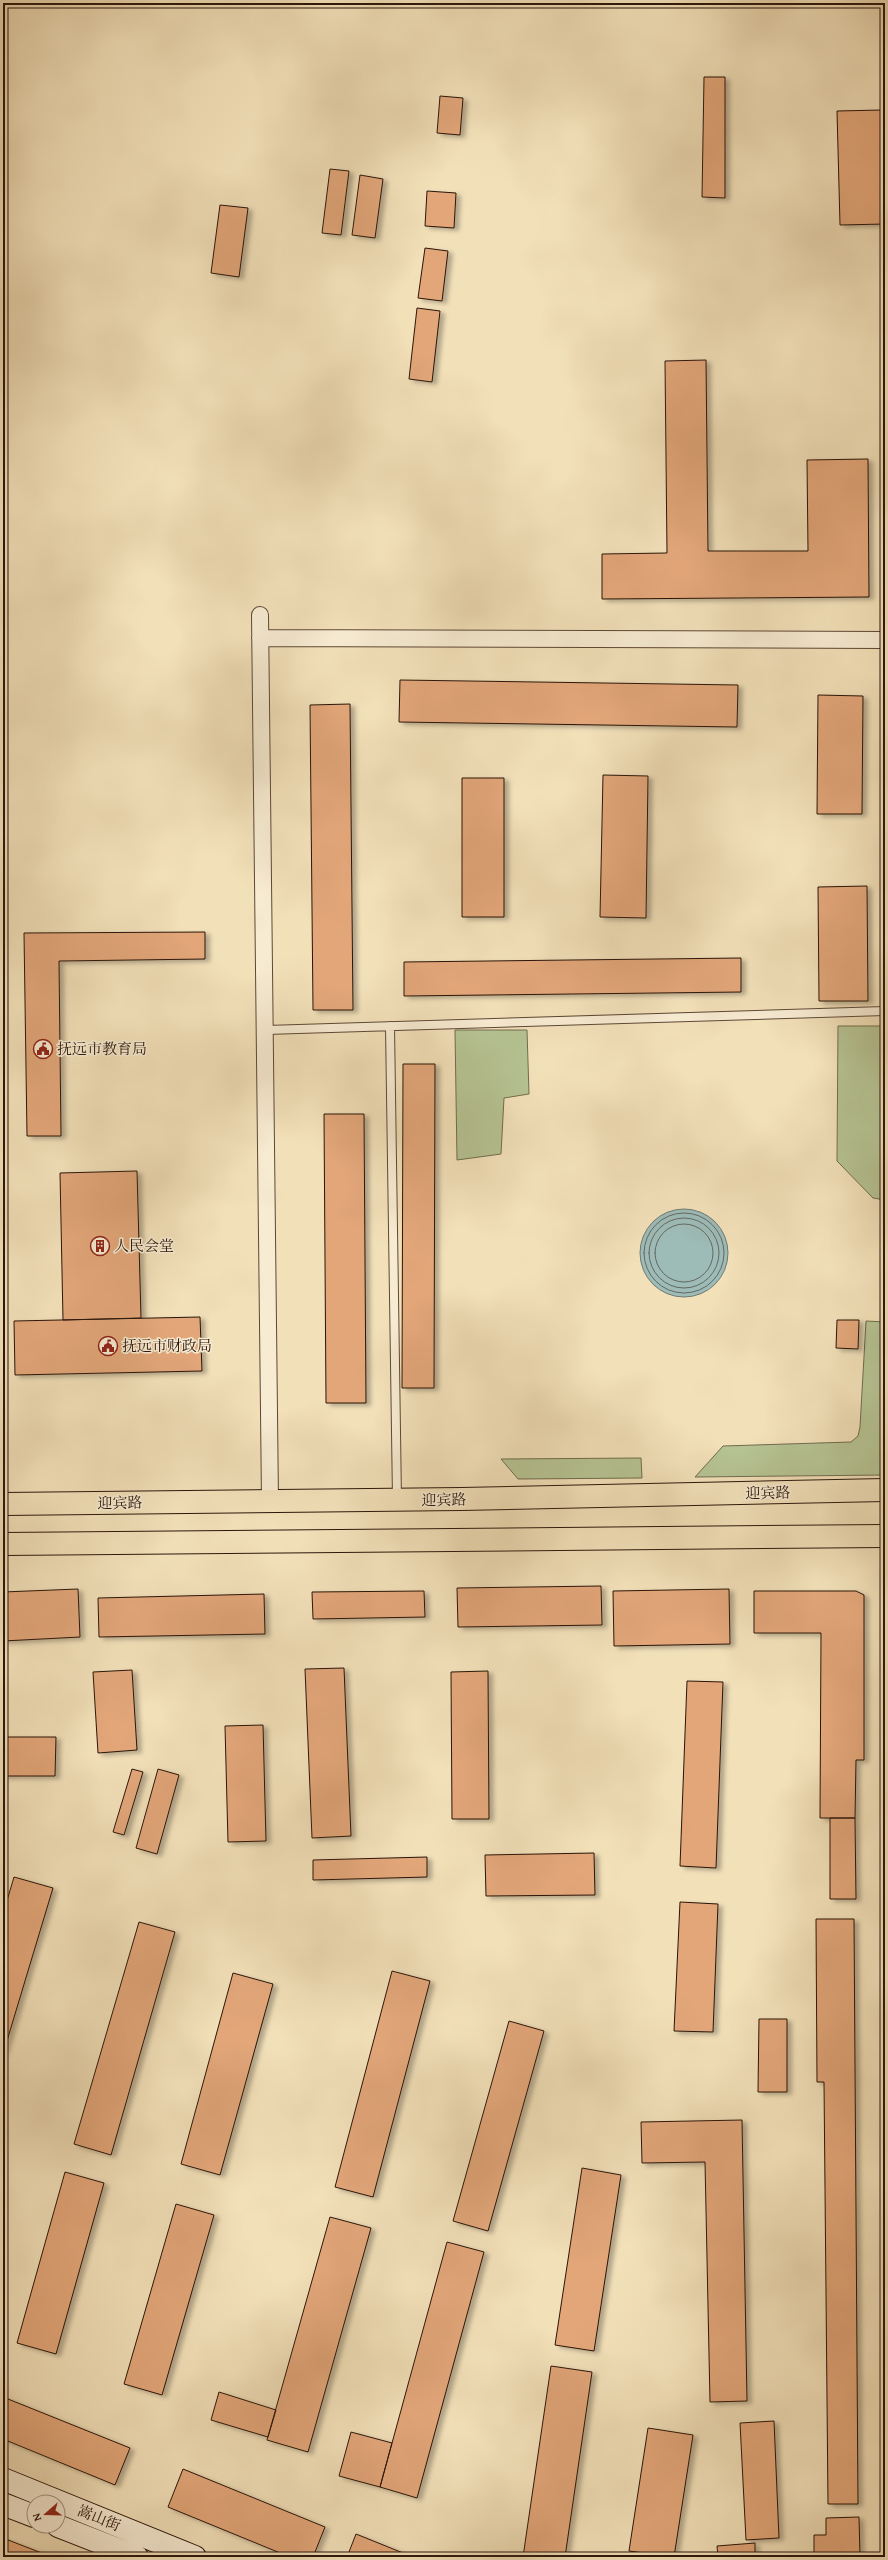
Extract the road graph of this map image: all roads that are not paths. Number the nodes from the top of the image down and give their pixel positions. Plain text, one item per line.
1 (260, 615) dead end
2 (260, 638) junction
3 (885, 640) edge
4 (885, 1011) edge
5 (390, 1026) junction
6 (266, 1030) junction
7 (885, 1490) edge
8 (397, 1500) junction
9 (270, 1502) junction
10 (3, 1504) edge
11 (885, 1536) edge
12 (3, 1544) edge
13 (3, 2479) edge
14 (3, 2504) edge
15 (26, 2513) edge
16 (66, 2529) edge
17 (137, 2557) edge
18 (196, 2557) edge

1 - 2 street
2 - 3 street
2 - 6 street
4 - 5 lane
5 - 6 lane
5 - 8 lane
6 - 9 street
7 - 8 main road, 迎宾路
8 - 9 main road, 迎宾路
9 - 10 main road, 迎宾路
11 - 12 main road
13 - 18 main road, 嵩山街
14 - 15 main road
16 - 17 main road, 嵩山街

